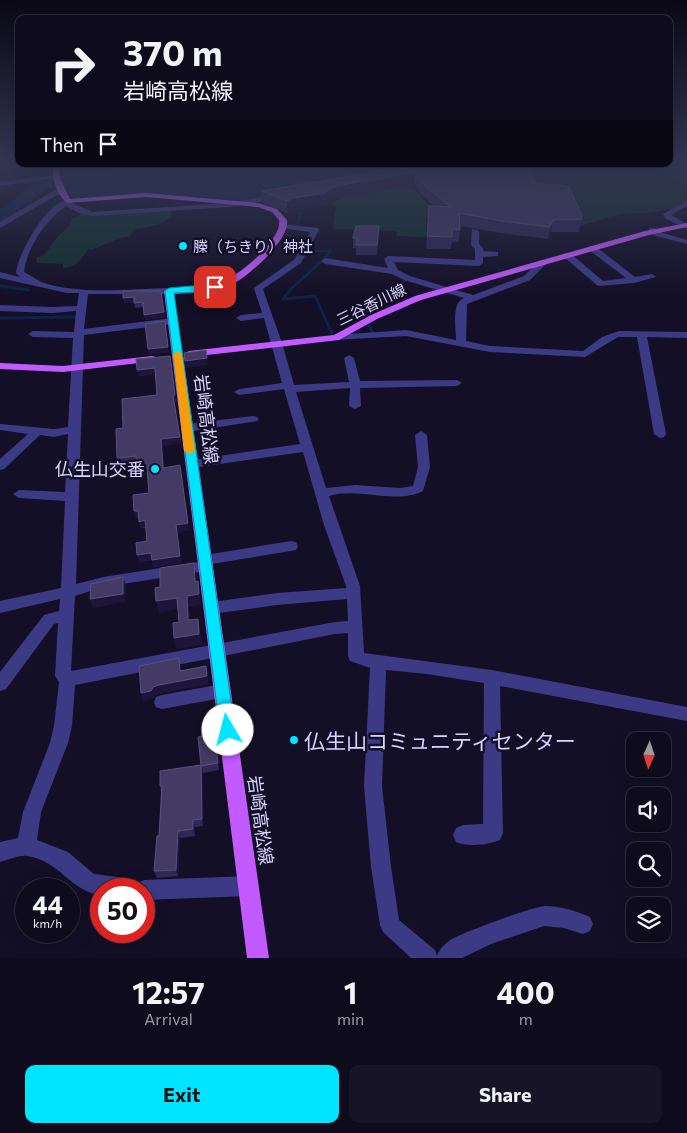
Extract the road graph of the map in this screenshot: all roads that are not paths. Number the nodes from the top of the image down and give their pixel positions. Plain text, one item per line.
1 (25, 208) edge
2 (57, 208) edge
3 (74, 208) edge
4 (181, 208) edge
5 (267, 208) edge
6 (678, 208) edge
7 (0, 226) edge
8 (284, 226) junction
9 (685, 226) edge
10 (475, 231) dead end
11 (652, 231) junction
12 (687, 242) edge
13 (592, 248) junction
14 (479, 254) junction
15 (494, 254) dead end
16 (567, 255) junction
17 (325, 261) dead end
18 (543, 262) junction
19 (394, 272) junction
20 (0, 275) edge
21 (652, 277) dead end
22 (634, 280) junction
23 (37, 283) junction
24 (448, 289) junction
25 (85, 291) junction
26 (169, 291) junction
27 (473, 298) junction
28 (0, 308) edge
29 (82, 308) junction
30 (268, 315) junction
31 (241, 318) dead end
32 (173, 321) junction
33 (80, 333) junction
34 (641, 333) junction
35 (34, 334) dead end
36 (687, 335) edge
37 (336, 338) junction
38 (276, 344) junction
39 (461, 344) junction
40 (169, 357) junction
41 (349, 358) dead end
42 (0, 366) edge
43 (78, 368) junction
44 (457, 382) dead end
45 (355, 385) junction
46 (289, 387) junction
47 (239, 392) dead end
48 (355, 406) dead end
49 (253, 419) dead end
50 (0, 427) edge
51 (187, 428) junction
52 (74, 430) junction
53 (38, 431) junction
54 (660, 434) dead end
55 (421, 435) dead end
56 (308, 447) junction
57 (192, 464) junction
58 (0, 466) edge
59 (19, 494) dead end
60 (322, 494) junction
61 (71, 496) junction
62 (291, 546) dead end
63 (206, 563) junction
64 (68, 592) junction
65 (354, 593) junction
66 (0, 607) edge
67 (212, 608) junction
68 (67, 616) junction
69 (356, 627) junction
70 (217, 651) junction
71 (378, 662) junction
72 (492, 677) junction
73 (67, 679) junction
74 (0, 684) edge
75 (222, 692) junction
76 (162, 702) dead end
77 (687, 714) edge
78 (462, 835) dead end
79 (26, 846) junction
80 (0, 852) edge
81 (90, 884) edge
82 (249, 886) junction
83 (155, 890) edge
84 (583, 924) dead end
85 (258, 958) edge
86 (428, 958) edge
87 (447, 958) edge

1 - 7 street
2 - 23 street
3 - 4 street
5 - 8 main road
6 - 9 street
8 - 26 main road
8 - 30 street
9 - 11 main road, 三谷香川線
10 - 14 street
11 - 12 street
11 - 13 main road, 三谷香川線
13 - 16 main road, 三谷香川線
13 - 22 street
14 - 15 street
14 - 19 street
16 - 18 main road, 三谷香川線
16 - 22 street
17 - 19 street
18 - 24 main road, 三谷香川線
18 - 27 street
19 - 24 street
20 - 23 street
21 - 22 street
23 - 25 street
24 - 27 street
24 - 37 main road, 三谷香川線
25 - 26 street
25 - 29 street
26 - 32 main road, 岩崎高松線
27 - 39 street
28 - 29 street
29 - 33 street
30 - 31 street
30 - 38 street
32 - 33 street
32 - 40 main road, 岩崎高松線
33 - 35 street
33 - 43 street
34 - 36 street
34 - 39 street
34 - 54 street
37 - 38 main road, 三谷香川線
37 - 39 street
38 - 40 main road, 三谷香川線
38 - 46 street
40 - 43 main road, 三谷香川線
40 - 51 main road, 岩崎高松線
41 - 45 street
42 - 43 main road, 三谷香川線
43 - 52 street
44 - 45 street
45 - 46 street
45 - 48 street
46 - 47 street
46 - 56 street
49 - 51 street
50 - 53 street
51 - 57 main road, 岩崎高松線
52 - 53 street
52 - 61 street
53 - 58 street
55 - 60 street
56 - 57 street
56 - 60 street
57 - 63 main road, 岩崎高松線
59 - 61 street
60 - 65 street
61 - 64 street
62 - 63 street
63 - 64 street
63 - 67 main road, 岩崎高松線
64 - 66 street
64 - 68 street
65 - 67 street
65 - 69 street
67 - 70 main road, 岩崎高松線
68 - 73 street
68 - 74 street
69 - 70 street
69 - 71 street
70 - 73 street
70 - 75 main road, 岩崎高松線
71 - 72 street
71 - 86 street
72 - 77 street
72 - 78 street
73 - 79 street
75 - 76 street
75 - 82 main road, 岩崎高松線
79 - 80 street
79 - 81 street
82 - 83 street
82 - 85 main road, 岩崎高松線
84 - 87 street

